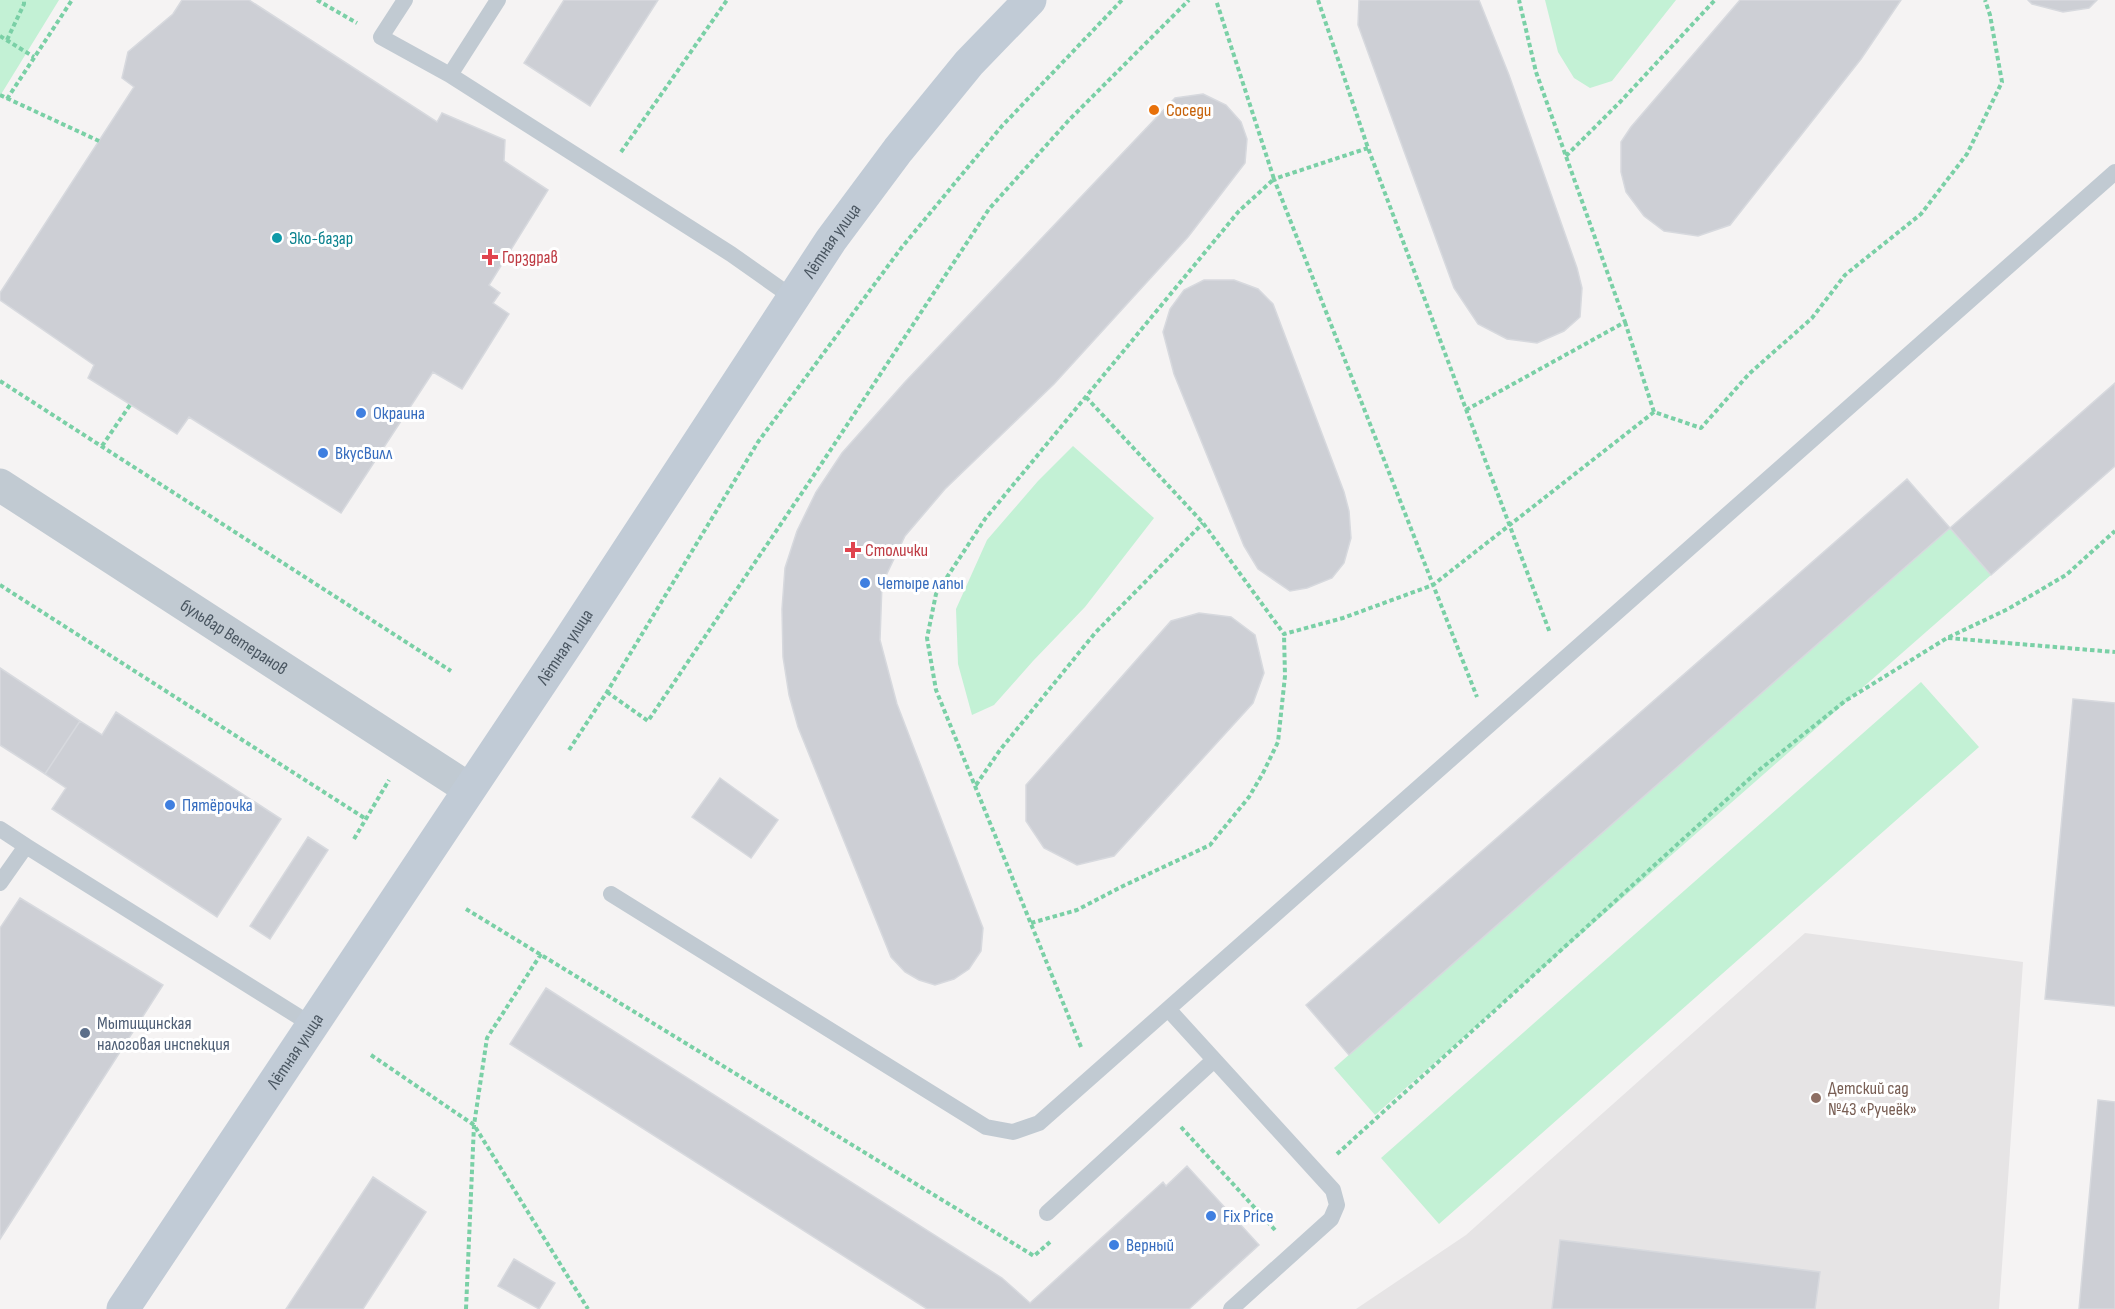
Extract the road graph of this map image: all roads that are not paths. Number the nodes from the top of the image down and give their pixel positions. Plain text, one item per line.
1 (405, 0) edge
2 (498, 0) edge
3 (1030, 0) edge
4 (450, 75) junction
5 (2115, 172) edge
6 (792, 297) junction
7 (0, 485) edge
8 (469, 789) junction
9 (0, 829) edge
10 (27, 846) junction
11 (0, 883) edge
12 (611, 894) dead end
13 (1168, 1009) junction
14 (312, 1025) junction
15 (1214, 1060) junction
16 (1047, 1213) dead end
17 (123, 1309) edge
18 (1231, 1309) edge

1 - 4 lane
2 - 4 lane
3 - 6 street, Лётная улица
4 - 6 lane
5 - 13 lane
6 - 8 street, Лётная улица
7 - 8 street, бульвар Ветеранов
8 - 14 street, Лётная улица
9 - 10 lane
10 - 11 lane
10 - 14 lane
12 - 13 lane
13 - 15 lane
14 - 17 street, Лётная улица
15 - 16 lane
15 - 18 lane

